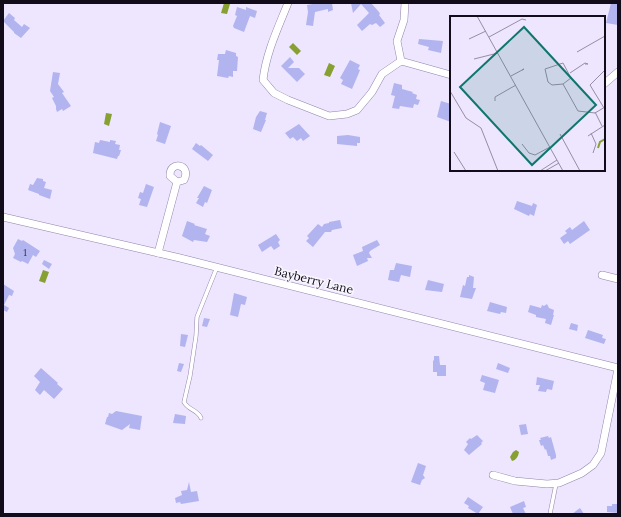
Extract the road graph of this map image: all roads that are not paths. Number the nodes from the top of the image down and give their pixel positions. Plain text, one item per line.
1 (288, 3) edge
2 (406, 3) edge
3 (401, 61) junction
4 (618, 72) edge
5 (450, 75) edge
6 (605, 83) edge
7 (177, 182) dead end
8 (4, 220) edge
9 (158, 253) junction
10 (217, 267) junction
11 (602, 275) dead end
12 (618, 279) edge
13 (618, 369) edge
14 (202, 418) dead end
15 (493, 476) dead end
16 (556, 483) junction
17 (550, 514) edge

1 - 3 street
2 - 3 street
3 - 5 street
4 - 6 street
7 - 9 street
8 - 9 street, Bayberry Lane
9 - 10 street, Bayberry Lane
10 - 13 street, Bayberry Lane
10 - 14 lane
11 - 12 street
13 - 16 street
15 - 16 street
16 - 17 lane

